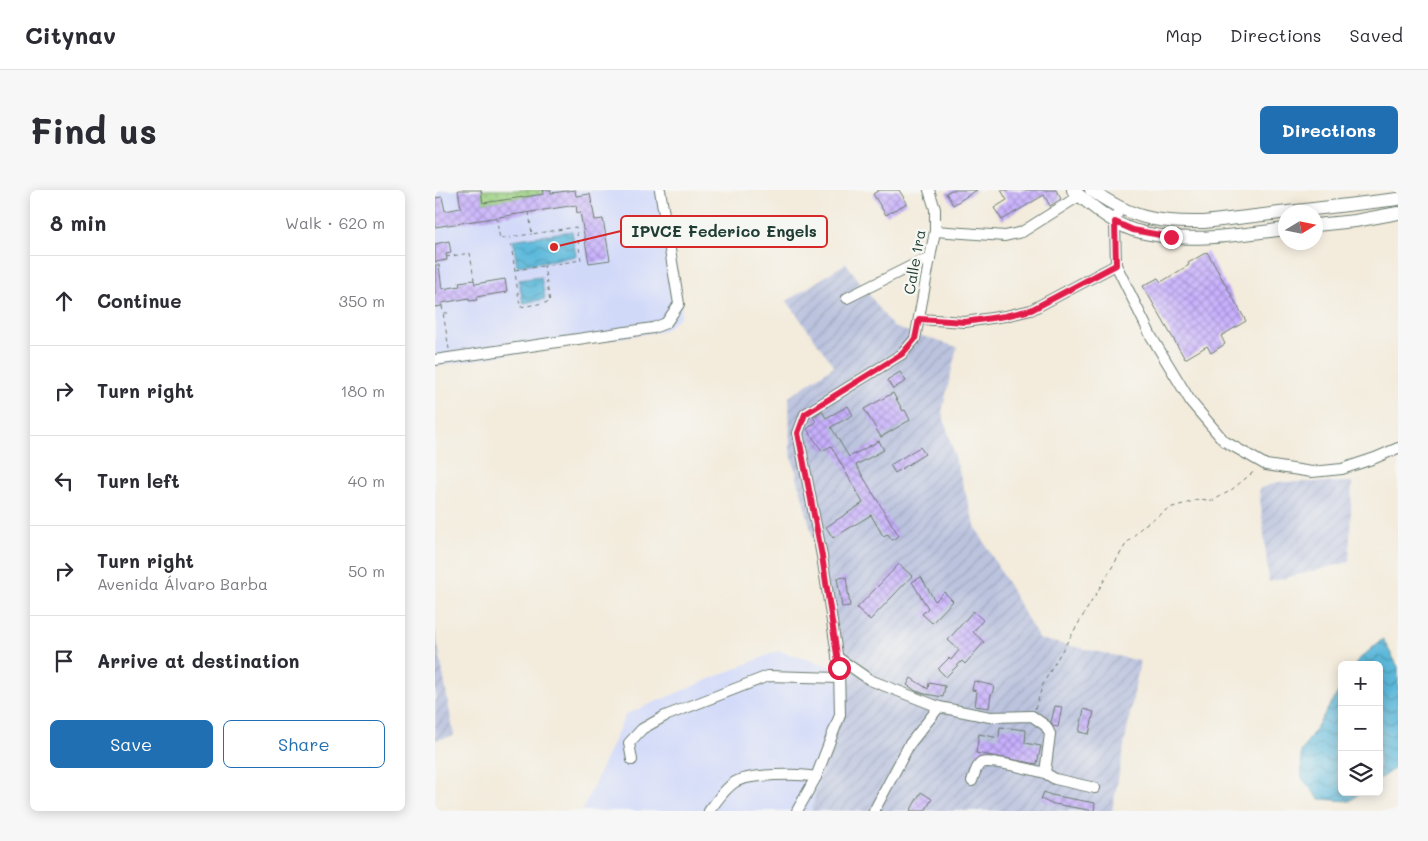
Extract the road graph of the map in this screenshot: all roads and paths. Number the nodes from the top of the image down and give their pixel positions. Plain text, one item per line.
1 (660, 190) edge
2 (929, 190) edge
3 (1091, 190) edge
4 (1395, 190) edge
5 (1076, 193) edge
6 (1398, 197) edge
7 (1119, 208) junction
8 (529, 212) dead end
9 (1398, 213) edge
10 (496, 218) dead end
11 (1115, 222) junction
12 (1323, 224) edge
13 (1278, 230) edge
14 (935, 231) junction
15 (533, 234) junction
16 (509, 237) junction
17 (447, 257) dead end
18 (930, 259) junction
19 (1116, 265) junction
20 (544, 266) junction
21 (515, 270) junction
22 (474, 280) dead end
23 (847, 298) dead end
24 (442, 306) dead end
25 (443, 313) junction
26 (449, 313) dead end
27 (919, 319) junction
28 (435, 352) edge
29 (453, 356) junction
30 (435, 360) edge
31 (1398, 448) edge
32 (1263, 464) junction
33 (837, 657) junction
34 (839, 678) junction
35 (939, 707) junction
36 (1032, 716) junction
37 (632, 760) dead end
38 (1045, 773) junction
39 (816, 777) junction
40 (972, 781) dead end
41 (1095, 788) dead end
42 (709, 811) edge
43 (797, 811) edge
44 (874, 811) edge

1 - 29 street
2 - 14 street, Calle 1ra
3 - 7 main road
4 - 6 street
5 - 11 main road
5 - 14 street
6 - 7 main road
7 - 11 street
8 - 15 path
9 - 12 main road
10 - 16 path
11 - 13 main road
11 - 19 street
14 - 18 street, Calle 1ra
15 - 16 path
15 - 20 path
16 - 21 path
17 - 22 path
18 - 23 street
18 - 27 street, Calle 1ra
19 - 27 street
19 - 32 street
20 - 21 path
20 - 21 path
24 - 25 path
25 - 26 path
25 - 29 path
27 - 33 street, Calle 1ra
28 - 29 street
29 - 30 street
31 - 32 street
32 - 36 path
33 - 34 street
33 - 35 street
34 - 37 street
34 - 39 street
35 - 36 street
35 - 44 street
36 - 38 street
38 - 40 street
38 - 41 street
39 - 42 street
39 - 43 street

